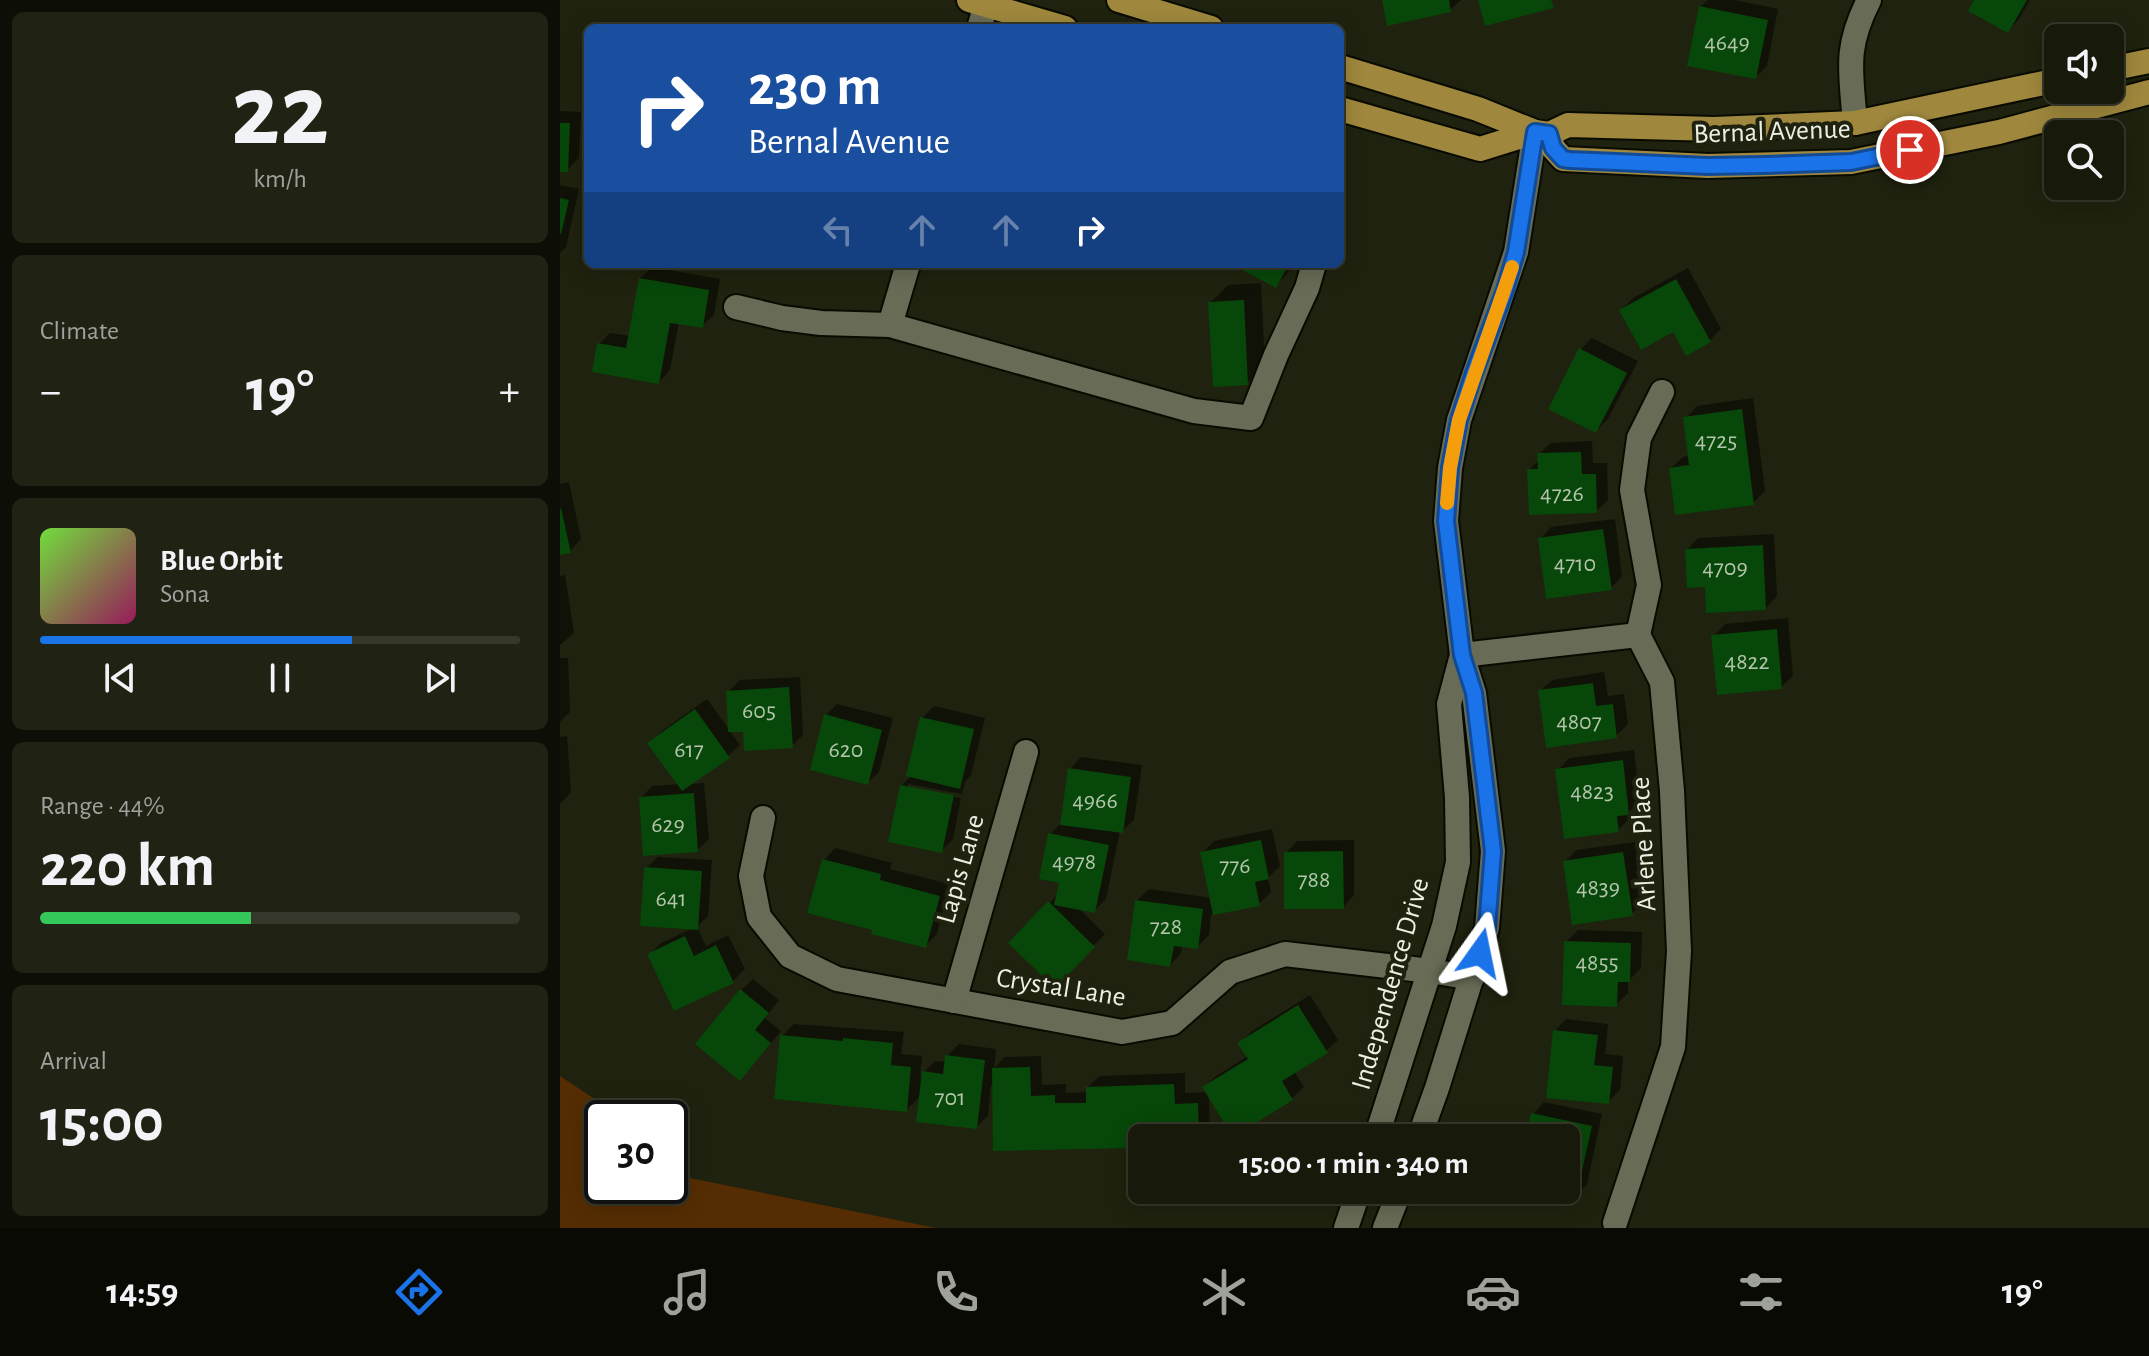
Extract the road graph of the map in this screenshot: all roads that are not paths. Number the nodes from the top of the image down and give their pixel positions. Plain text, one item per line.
1 (1119, 0) edge
2 (1869, 0) edge
3 (978, 11) edge
4 (1045, 24) edge
5 (1198, 24) edge
6 (2149, 61) edge
7 (2124, 66) edge
8 (1344, 68) edge
9 (2044, 83) edge
10 (2149, 92) edge
11 (1344, 115) edge
12 (1855, 123) junction
13 (1542, 133) junction
14 (907, 268) edge
15 (1313, 268) edge
16 (736, 307) dead end
17 (890, 325) junction
18 (1662, 392) dead end
19 (1638, 635) junction
20 (1462, 655) junction
21 (1026, 752) dead end
22 (763, 818) dead end
23 (1430, 971) junction
24 (1472, 978) junction
25 (954, 1001) junction
26 (1381, 1124) edge
27 (1424, 1124) edge
28 (1354, 1204) edge
29 (1394, 1204) edge
30 (1615, 1223) dead end
31 (1346, 1228) edge
32 (1385, 1228) edge

1 - 5 main road
2 - 12 street
3 - 4 main road
6 - 7 main road
8 - 13 main road, Bernal Avenue
9 - 12 main road, Bernal Avenue
10 - 13 main road, Bernal Avenue
11 - 13 main road, Bernal Avenue
12 - 13 main road, Bernal Avenue
13 - 20 street, Independence Drive
14 - 17 street
15 - 17 street
16 - 17 street
18 - 19 street
19 - 20 street
19 - 30 street, Arlene Place
20 - 23 street, Independence Drive
20 - 24 street, Independence Drive
21 - 25 street, Lapis Lane
22 - 25 street, Crystal Lane
23 - 24 street, Crystal Lane
23 - 25 street, Crystal Lane
23 - 26 street, Independence Drive
24 - 27 street, Independence Drive
28 - 31 street
29 - 32 street

